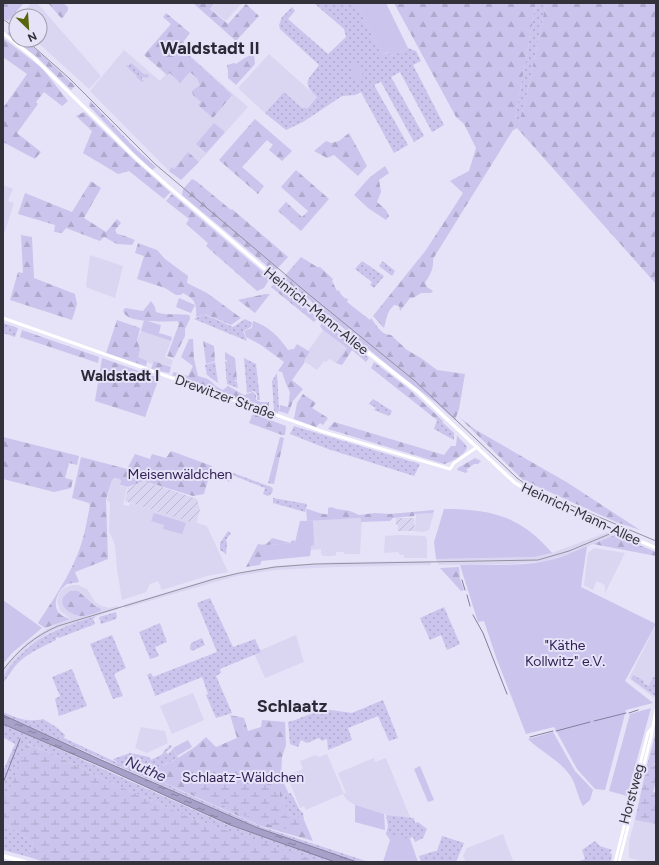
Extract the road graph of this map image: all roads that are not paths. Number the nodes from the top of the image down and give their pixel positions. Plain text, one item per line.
1 (3, 33) edge
2 (3, 318) edge
3 (477, 447) junction
4 (656, 548) edge
5 (656, 710) edge
6 (652, 728) junction
7 (3, 856) edge
8 (25, 862) edge
9 (615, 862) edge
10 (619, 862) edge

1 - 3 main road, Heinrich-Mann-Allee
2 - 3 street, Drewitzer Straße
3 - 4 main road, Heinrich-Mann-Allee
5 - 6 street, Horstweg
6 - 9 street, Horstweg
6 - 10 street, Horstweg
7 - 8 highway

